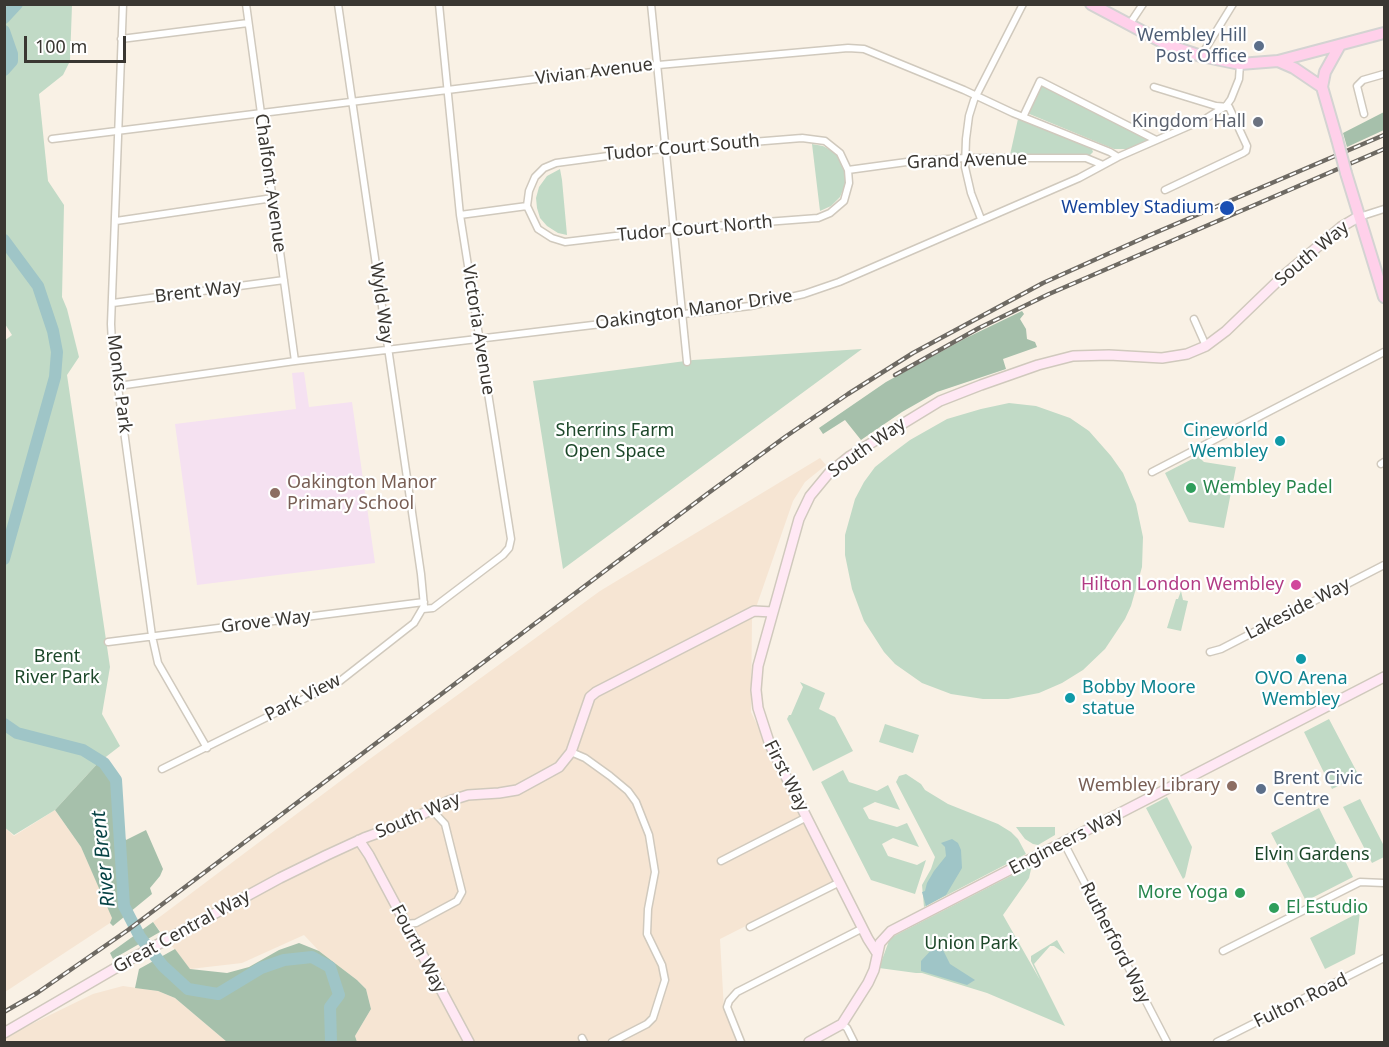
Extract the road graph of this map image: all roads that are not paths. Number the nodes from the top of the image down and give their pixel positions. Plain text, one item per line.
1 (123, 4) edge
2 (246, 4) edge
3 (338, 4) edge
4 (439, 4) edge
5 (651, 4) edge
6 (1023, 4) edge
7 (1091, 4) edge
8 (1143, 4) edge
9 (1233, 4) edge
10 (248, 23) junction
11 (1128, 25) junction
12 (1384, 33) edge
13 (121, 39) junction
14 (1340, 45) junction
15 (1201, 56) junction
16 (1278, 61) junction
17 (659, 64) junction
18 (1240, 64) junction
19 (1384, 74) edge
20 (1154, 87) dead end
21 (1322, 87) junction
22 (447, 90) junction
23 (976, 95) junction
24 (352, 103) junction
25 (1226, 106) junction
26 (261, 114) junction
27 (1364, 114) dead end
28 (1023, 117) junction
29 (118, 131) junction
30 (52, 139) dead end
31 (1156, 140) junction
32 (1098, 148) junction
33 (666, 149) junction
34 (1118, 157) junction
35 (965, 158) junction
36 (1086, 158) junction
37 (1103, 165) junction
38 (849, 170) junction
39 (1166, 190) dead end
40 (273, 198) junction
41 (527, 206) junction
42 (1384, 209) edge
43 (460, 216) junction
44 (1358, 217) junction
45 (981, 219) junction
46 (116, 221) junction
47 (674, 230) junction
48 (284, 280) junction
49 (1384, 293) edge
50 (113, 303) junction
51 (682, 314) junction
52 (1194, 319) dead end
53 (479, 339) junction
54 (1206, 346) junction
55 (388, 350) junction
56 (1384, 352) edge
57 (295, 361) junction
58 (687, 362) dead end
59 (118, 386) junction
60 (1152, 472) dead end
61 (1384, 565) edge
62 (424, 606) junction
63 (772, 612) junction
64 (153, 636) junction
65 (108, 642) dead end
66 (1210, 652) dead end
67 (1384, 672) edge
68 (1384, 677) edge
69 (1361, 689) junction
70 (207, 748) junction
71 (571, 752) junction
72 (162, 769) dead end
73 (431, 809) junction
74 (807, 817) junction
75 (361, 839) junction
76 (1064, 843) junction
77 (369, 855) joint
78 (721, 861) dead end
79 (840, 882) junction
80 (1384, 883) edge
81 (405, 924) junction
82 (750, 927) dead end
83 (864, 929) junction
84 (891, 931) junction
85 (1223, 951) dead end
86 (877, 953) junction
87 (1384, 958) edge
88 (842, 1024) junction
89 (4, 1033) edge
90 (468, 1042) edge
91 (612, 1042) edge
92 (741, 1042) edge
93 (809, 1042) edge
94 (854, 1042) edge
95 (1167, 1042) edge
96 (1217, 1042) edge

1 - 13 street, Monks Park
2 - 10 street, Chalfont Avenue
3 - 24 street, Wyld Way
4 - 22 street, Victoria Avenue
5 - 17 street
6 - 23 street
7 - 11 main road
8 - 11 street
9 - 15 street
10 - 13 street
10 - 26 street, Chalfont Avenue
11 - 15 main road
12 - 14 main road
13 - 29 street, Monks Park
14 - 16 main road
14 - 21 main road
15 - 18 main road
16 - 18 main road
16 - 21 main road
17 - 22 street, Vivian Avenue
17 - 23 street, Vivian Avenue
17 - 33 street
18 - 25 street
19 - 27 street
20 - 25 street
21 - 44 main road, bridge
22 - 24 street, Vivian Avenue
22 - 43 street, Victoria Avenue
23 - 28 street, Vivian Avenue
23 - 35 street
24 - 26 street, Vivian Avenue
24 - 55 street, Wyld Way
25 - 31 street, Oakington Manor Drive
25 - 39 street
26 - 29 street, Vivian Avenue
26 - 40 street, Chalfont Avenue
28 - 31 street
28 - 32 street, Vivian Avenue
29 - 30 street, Vivian Avenue
29 - 46 street, Monks Park
31 - 34 street, Oakington Manor Drive
32 - 34 street, Vivian Avenue
32 - 36 street
33 - 38 street, Tudor Court South
33 - 41 street, Tudor Court South
33 - 47 street
34 - 37 street, Oakington Manor Drive
35 - 36 street, Grand Avenue
35 - 38 street, Grand Avenue
35 - 45 street
36 - 37 street, Grand Avenue
37 - 45 street, Oakington Manor Drive
38 - 47 street, Tudor Court North
40 - 46 street
40 - 48 street, Chalfont Avenue
41 - 43 street
41 - 47 street, Tudor Court North
42 - 44 street
43 - 53 street, Victoria Avenue
44 - 49 main road
44 - 54 main road, South Way
45 - 51 street, Oakington Manor Drive
46 - 50 street, Monks Park
47 - 51 street
48 - 50 street, Brent Way
48 - 57 street, Chalfont Avenue
50 - 59 street, Monks Park
51 - 53 street, Oakington Manor Drive
51 - 58 street
52 - 54 street
53 - 55 street, Oakington Manor Drive
53 - 62 street, Victoria Avenue
54 - 63 main road, South Way
55 - 57 street, Oakington Manor Drive
55 - 62 street, Wyld Way
56 - 60 street
57 - 59 street, Oakington Manor Drive
59 - 64 street, Monks Park
61 - 66 street, Lakeside Way
62 - 64 street, Grove Way
62 - 70 street, Park View
63 - 71 main road, South Way
63 - 74 main road, First Way
64 - 65 street, Grove Way
64 - 70 street, Monks Park
67 - 69 main road, Engineers Way
68 - 69 main road, Engineers Way
69 - 76 main road, Engineers Way
70 - 72 street, Park View
71 - 73 main road, South Way
71 - 91 street
73 - 75 main road, South Way
73 - 81 street
74 - 78 street
74 - 79 main road, First Way
75 - 77 main road, South Way
75 - 89 main road, Great Central Way
76 - 84 main road, Engineers Way
76 - 95 street, Rutherford Way
77 - 81 main road, Fourth Way
79 - 82 street
79 - 83 main road, First Way
80 - 85 street
81 - 90 main road, Fourth Way
83 - 84 main road
83 - 86 main road, First Way
83 - 92 street
84 - 86 main road
86 - 88 main road
87 - 96 street, Fulton Road
88 - 93 main road
88 - 94 street

